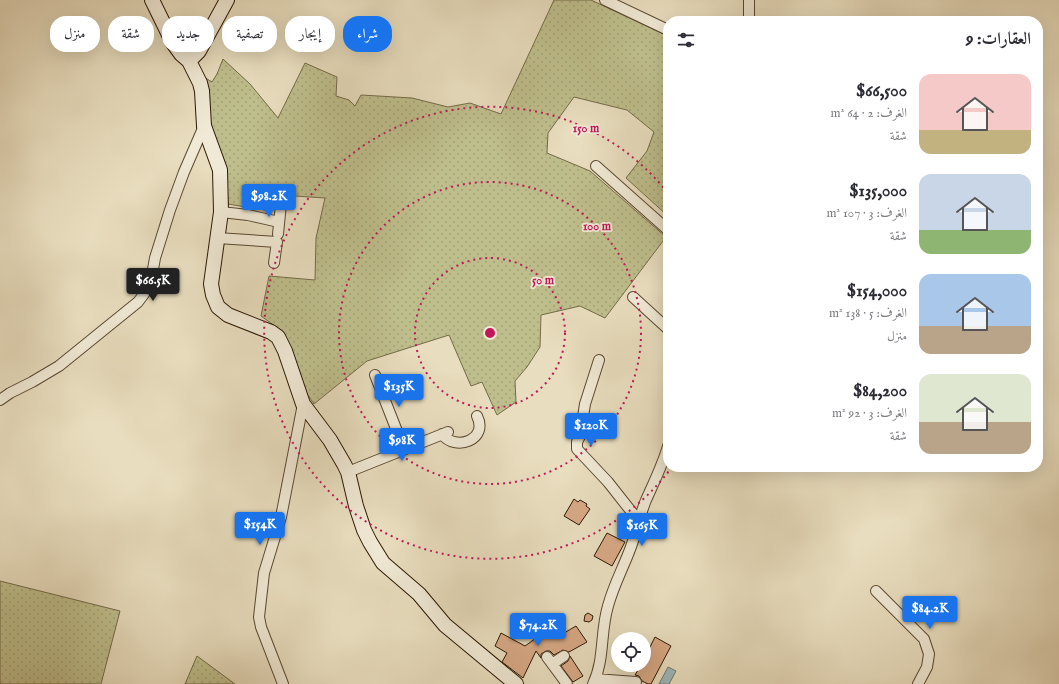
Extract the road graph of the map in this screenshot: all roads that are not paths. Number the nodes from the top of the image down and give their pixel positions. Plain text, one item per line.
1 (152, 0) edge
2 (227, 0) edge
3 (605, 0) edge
4 (749, 0) edge
5 (752, 16) edge
6 (663, 28) edge
7 (189, 61) junction
8 (204, 126) junction
9 (596, 166) dead end
10 (281, 204) dead end
11 (220, 212) junction
12 (279, 222) junction
13 (663, 226) edge
14 (278, 234) dead end
15 (217, 238) junction
16 (274, 263) dead end
17 (633, 297) dead end
18 (663, 324) edge
19 (599, 360) dead end
20 (374, 375) dead end
21 (0, 400) edge
22 (303, 404) junction
23 (477, 416) dead end
24 (404, 449) junction
25 (663, 460) edge
26 (348, 472) junction
27 (638, 520) junction
28 (876, 591) dead end
29 (564, 656) dead end
30 (594, 681) edge
31 (636, 682) dead end
32 (283, 684) edge
33 (516, 684) edge
34 (566, 684) edge
35 (918, 684) edge

1 - 7 street
2 - 7 street
3 - 6 street
4 - 5 street
7 - 8 street
8 - 11 street
8 - 21 street
9 - 13 street
10 - 12 street
11 - 12 street
11 - 15 street
12 - 14 street
15 - 16 street
15 - 22 street
17 - 18 street
19 - 27 street
20 - 24 street
22 - 26 street
22 - 32 street
23 - 24 street
24 - 26 street
25 - 27 street
26 - 33 street
27 - 30 street
28 - 35 street
29 - 34 street
30 - 31 street

